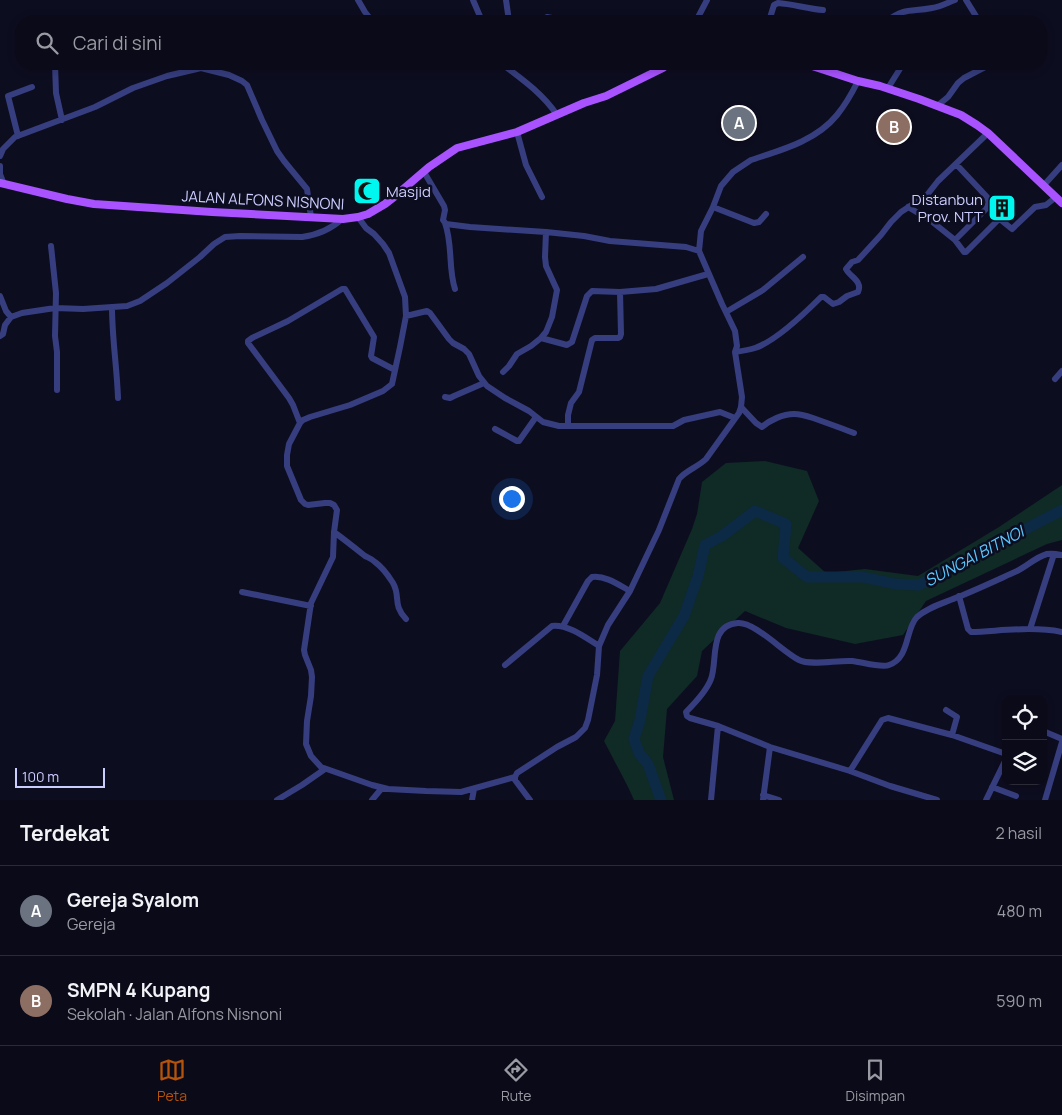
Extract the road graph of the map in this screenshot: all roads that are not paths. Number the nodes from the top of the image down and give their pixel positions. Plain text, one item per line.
1 (358, 0) edge
2 (473, 0) edge
3 (506, 0) edge
4 (707, 0) edge
5 (955, 0) edge
6 (966, 0) edge
7 (938, 3) edge
8 (823, 10) dead end
9 (367, 15) edge
10 (479, 15) edge
11 (508, 15) edge
12 (699, 15) edge
13 (771, 15) edge
14 (895, 15) edge
15 (975, 15) edge
16 (55, 70) edge
17 (192, 70) edge
18 (209, 70) edge
19 (510, 70) edge
20 (659, 70) edge
21 (824, 70) edge
22 (899, 70) edge
23 (980, 70) edge
24 (858, 81) junction
25 (32, 87) dead end
26 (888, 88) junction
27 (937, 106) junction
28 (557, 115) junction
29 (62, 120) junction
30 (517, 132) junction
31 (988, 134) junction
32 (18, 136) junction
33 (0, 156) edge
34 (956, 164) junction
35 (1062, 165) edge
36 (0, 166) edge
37 (424, 172) junction
38 (2, 184) edge
39 (1044, 185) junction
40 (542, 197) dead end
41 (1059, 200) edge
42 (908, 206) junction
43 (713, 207) junction
44 (766, 214) dead end
45 (311, 217) junction
46 (358, 217) junction
47 (342, 219) junction
48 (445, 224) junction
49 (546, 232) junction
50 (955, 240) junction
51 (51, 246) dead end
52 (699, 251) junction
53 (803, 257) dead end
54 (708, 274) junction
55 (455, 289) dead end
56 (620, 292) junction
57 (0, 296) edge
58 (112, 307) junction
59 (55, 308) junction
60 (726, 312) junction
61 (406, 316) junction
62 (11, 317) junction
63 (0, 336) edge
64 (542, 338) junction
65 (736, 352) junction
66 (395, 370) junction
67 (1062, 371) edge
68 (504, 372) dead end
69 (1055, 378) dead end
70 (484, 383) junction
71 (57, 390) dead end
72 (445, 397) dead end
73 (118, 398) dead end
74 (741, 408) junction
75 (536, 417) junction
76 (736, 418) junction
77 (300, 423) junction
78 (568, 426) junction
79 (495, 429) dead end
80 (854, 433) dead end
81 (334, 532) junction
82 (1054, 554) junction
83 (1062, 555) edge
84 (630, 591) junction
85 (242, 592) dead end
86 (959, 596) junction
87 (311, 606) junction
88 (406, 618) dead end
89 (562, 626) junction
90 (1030, 628) junction
91 (1062, 632) edge
92 (599, 646) junction
93 (505, 665) dead end
94 (946, 710) dead end
95 (718, 726) junction
96 (1047, 733) edge
97 (952, 735) junction
98 (1062, 740) edge
99 (770, 747) junction
100 (1002, 753) edge
101 (1002, 767) edge
102 (326, 769) junction
103 (850, 771) junction
104 (515, 776) junction
105 (992, 787) junction
106 (382, 788) junction
107 (474, 788) junction
108 (1016, 796) dead end
109 (763, 797) edge
110 (277, 800) edge
111 (372, 800) edge
112 (472, 800) edge
113 (530, 800) edge
114 (711, 800) edge
115 (779, 800) edge
116 (937, 800) edge
117 (986, 800) edge
118 (1045, 800) edge

1 - 9 street
2 - 10 street
3 - 11 street
4 - 12 street
5 - 7 street
6 - 15 street
7 - 14 street
8 - 13 street
16 - 29 street
17 - 29 street
18 - 45 street
19 - 28 street
20 - 28 main road, JALAN ALFONS NISNONI
21 - 24 main road
22 - 26 street
23 - 27 street
24 - 26 main road
24 - 43 street
25 - 32 street
26 - 27 main road
27 - 31 main road
28 - 30 main road, JALAN ALFONS NISNONI
29 - 32 street
30 - 37 main road, JALAN ALFONS NISNONI
30 - 40 street
31 - 34 street
31 - 39 main road
32 - 33 street
34 - 42 street
34 - 50 street
35 - 39 street
36 - 38 street
37 - 46 main road, JALAN ALFONS NISNONI
37 - 48 street
38 - 45 main road, JALAN ALFONS NISNONI
39 - 41 main road
41 - 50 street
42 - 50 street
42 - 65 street
43 - 44 street
43 - 52 street
45 - 47 main road, JALAN ALFONS NISNONI
46 - 47 main road, JALAN ALFONS NISNONI
46 - 61 street
47 - 58 street
48 - 49 street
48 - 55 street
49 - 52 street
49 - 64 street
51 - 59 street
52 - 54 street
53 - 60 street
54 - 56 street
54 - 60 street
56 - 64 street
56 - 78 street
57 - 62 street
58 - 59 street
58 - 73 street
59 - 62 street
59 - 71 street
60 - 65 street
61 - 66 street
61 - 70 street
62 - 63 street
64 - 68 street
65 - 74 street
66 - 77 street
66 - 77 street
67 - 69 street
70 - 72 street
70 - 75 street
74 - 76 street
74 - 80 street
75 - 78 street
75 - 79 street
76 - 78 street
76 - 84 street
77 - 81 street
81 - 87 street
81 - 88 street
82 - 83 street
82 - 86 street
82 - 90 street
84 - 89 street
84 - 92 street
85 - 87 street
86 - 90 street
86 - 95 street
87 - 102 street
89 - 92 street
89 - 93 street
90 - 91 street
92 - 104 street
94 - 97 street
95 - 99 street
95 - 114 street
96 - 98 street
97 - 100 street
97 - 103 street
98 - 118 street
99 - 103 street
99 - 109 street
101 - 105 street
102 - 106 street
102 - 110 street
103 - 116 street
104 - 107 street
104 - 113 street
105 - 108 street
105 - 117 street
106 - 107 street
106 - 111 street
107 - 112 street
109 - 115 street

